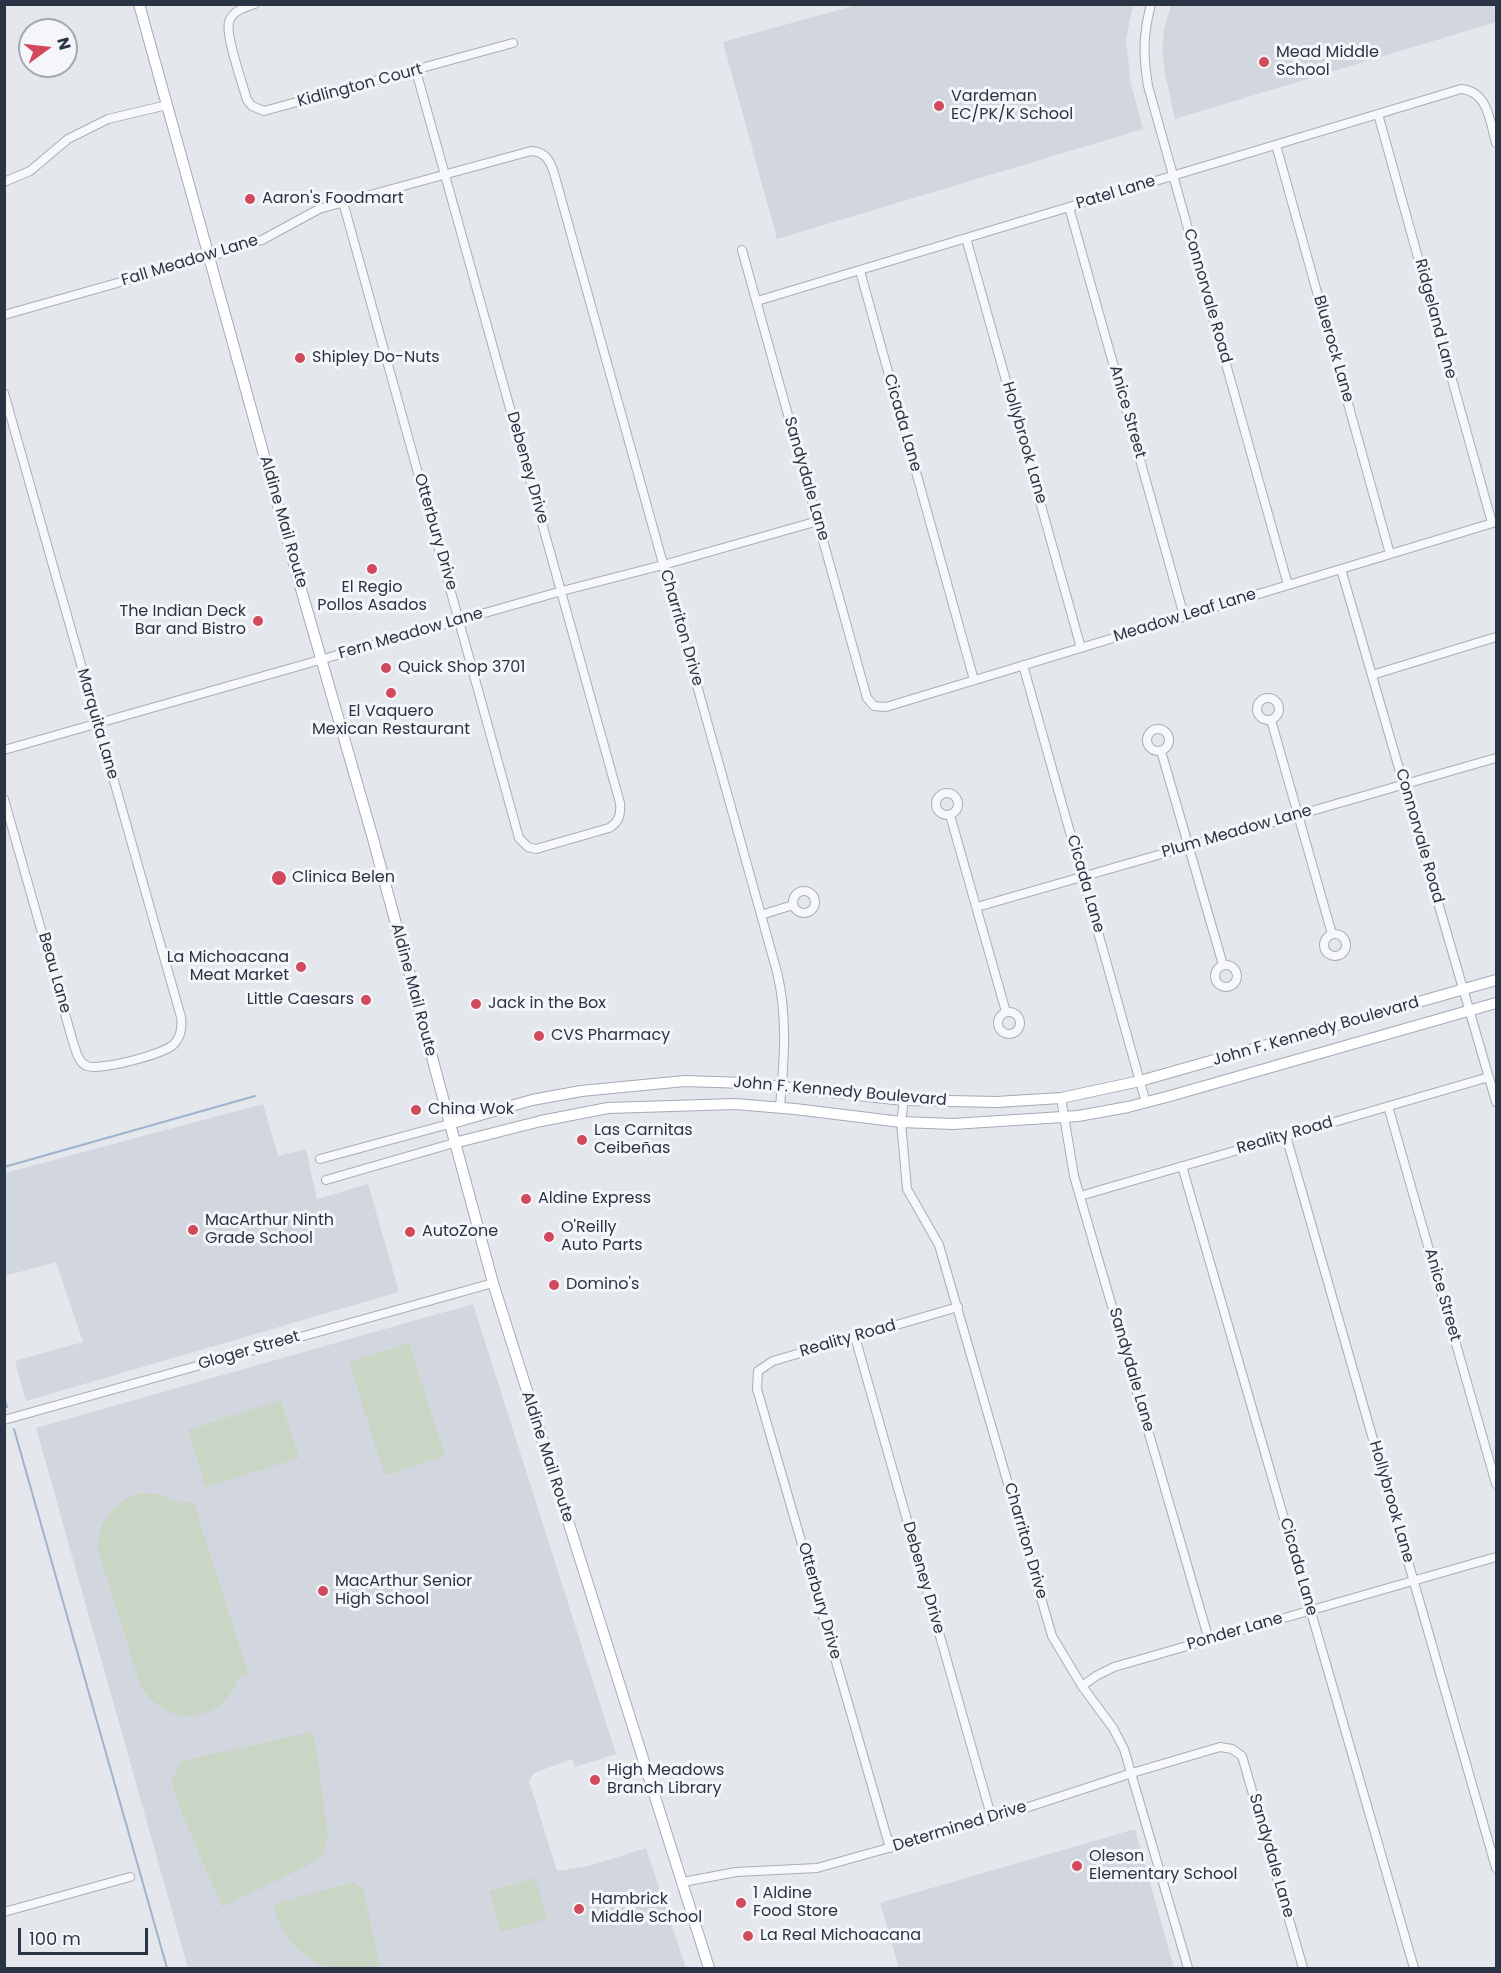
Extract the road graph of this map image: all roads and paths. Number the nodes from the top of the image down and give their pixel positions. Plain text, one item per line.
1 (139, 4) edge
2 (255, 4) edge
3 (1151, 4) edge
4 (513, 43) dead end
5 (416, 70) junction
6 (167, 105) junction
7 (1378, 114) junction
8 (1497, 143) edge
9 (1276, 145) junction
10 (545, 155) joint
11 (445, 174) junction
12 (1173, 176) junction
13 (4, 182) edge
14 (342, 202) junction
15 (1069, 207) junction
16 (966, 238) junction
17 (742, 250) dead end
18 (209, 257) junction
19 (860, 271) junction
20 (757, 301) junction
21 (4, 315) edge
22 (4, 393) edge
23 (818, 521) junction
24 (1494, 522) edge
25 (1390, 554) junction
26 (663, 565) junction
27 (1341, 569) junction
28 (1288, 585) junction
29 (562, 591) junction
30 (1184, 616) junction
31 (460, 620) junction
32 (1497, 637) edge
33 (1081, 648) junction
34 (322, 660) junction
35 (1023, 665) junction
36 (1372, 675) junction
37 (974, 680) junction
38 (874, 706) joint
39 (1271, 720) dead end
40 (97, 724) junction
41 (4, 750) edge
42 (1161, 750) dead end
43 (1497, 758) edge
44 (1404, 784) junction
45 (4, 799) edge
46 (1298, 814) junction
47 (950, 815) dead end
48 (575, 838) joint
49 (1188, 846) junction
50 (1082, 876) junction
51 (793, 905) dead end
52 (977, 907) junction
53 (761, 915) junction
54 (1332, 934) dead end
55 (1223, 965) dead end
56 (1497, 980) edge
57 (1464, 990) junction
58 (1497, 1003) edge
59 (1470, 1011) junction
60 (1006, 1012) dead end
61 (166, 1049) joint
62 (1489, 1077) junction
63 (1140, 1081) junction
64 (611, 1087) junction
65 (782, 1087) junction
66 (1061, 1098) junction
67 (904, 1100) junction
68 (1497, 1102) edge
69 (1146, 1103) junction
70 (1388, 1106) junction
71 (612, 1107) junction
72 (780, 1107) junction
73 (1064, 1117) junction
74 (901, 1122) junction
75 (449, 1124) junction
76 (1286, 1136) junction
77 (454, 1143) junction
78 (320, 1159) dead end
79 (1182, 1166) junction
80 (326, 1180) dead end
81 (1080, 1196) junction
82 (493, 1283) junction
83 (958, 1307) junction
84 (855, 1337) junction
85 (773, 1361) joint
86 (4, 1420) edge
87 (1497, 1484) edge
88 (1497, 1557) edge
89 (1414, 1581) junction
90 (1310, 1610) junction
91 (1209, 1640) junction
92 (1082, 1686) junction
93 (1232, 1749) joint
94 (1131, 1773) junction
95 (992, 1819) junction
96 (891, 1848) junction
97 (1497, 1868) edge
98 (130, 1877) dead end
99 (683, 1882) junction
100 (4, 1912) edge
101 (709, 1968) edge
102 (1188, 1968) edge
103 (1303, 1968) edge
104 (1414, 1968) edge

1 - 6 main road, Aldine Mail Route
2 - 5 street, Kidlington Court
3 - 12 street, Connorvale Road
4 - 5 street, Kidlington Court
5 - 11 street, Debeney Drive
6 - 13 street
6 - 18 main road, Aldine Mail Route
7 - 8 street, Patel Lane
7 - 9 street, Patel Lane
7 - 24 street, Ridgeland Lane
9 - 12 street, Patel Lane
9 - 25 street, Bluerock Lane
10 - 11 street, Fall Meadow Lane
10 - 26 street, Charriton Drive
11 - 14 street, Fall Meadow Lane
11 - 29 street, Debeney Drive
12 - 15 street, Patel Lane
12 - 28 street, Connorvale Road
14 - 18 street, Fall Meadow Lane
14 - 31 street, Otterbury Drive
15 - 16 street, Patel Lane
15 - 30 street, Anice Street
16 - 19 street, Patel Lane
16 - 33 street, Hollybrook Lane
17 - 20 street, Sandydale Lane
18 - 21 street, Fall Meadow Lane
18 - 34 main road, Aldine Mail Route
19 - 20 street, Patel Lane
19 - 37 street, Cicada Lane
20 - 23 street, Sandydale Lane
22 - 40 street, Marquita Lane
23 - 26 street, Fern Meadow Lane
23 - 38 street, Sandydale Lane
24 - 25 street, Meadow Leaf Lane
25 - 27 street, Meadow Leaf Lane
26 - 29 street, Fern Meadow Lane
26 - 53 street, Charriton Drive
27 - 28 street, Meadow Leaf Lane
27 - 36 street, Connorvale Road
28 - 30 street, Meadow Leaf Lane
29 - 31 street, Fern Meadow Lane
29 - 48 street, Debeney Drive
30 - 33 street, Meadow Leaf Lane
31 - 34 street, Fern Meadow Lane
31 - 48 street, Otterbury Drive
32 - 36 street
33 - 35 street, Meadow Leaf Lane
34 - 40 street, Fern Meadow Lane
34 - 75 main road, Aldine Mail Route
35 - 37 street, Meadow Leaf Lane
35 - 50 street, Cicada Lane
36 - 44 street, Connorvale Road
37 - 38 street, Meadow Leaf Lane
39 - 46 street
40 - 41 street, Fern Meadow Lane
40 - 61 street, Marquita Lane
42 - 49 street
43 - 44 street, Plum Meadow Lane
44 - 46 street, Plum Meadow Lane
44 - 57 street, Connorvale Road
45 - 61 street, Beau Lane
46 - 49 street, Plum Meadow Lane
46 - 54 street
47 - 52 street
49 - 50 street, Plum Meadow Lane
49 - 55 street
50 - 52 street, Plum Meadow Lane
50 - 63 street, Cicada Lane
51 - 53 street
52 - 60 street
53 - 65 street, Charriton Drive
56 - 57 main road, John F. Kennedy Boulevard
57 - 59 street, Connorvale Road
57 - 63 main road, John F. Kennedy Boulevard
58 - 59 main road, John F. Kennedy Boulevard
59 - 62 street, Connorvale Road
59 - 69 main road, John F. Kennedy Boulevard
62 - 68 street, Connorvale Road
62 - 70 street, Reality Road
63 - 66 main road, John F. Kennedy Boulevard
63 - 69 street, Cicada Lane
64 - 65 main road, John F. Kennedy Boulevard
64 - 71 main road
64 - 75 main road, John F. Kennedy Boulevard
65 - 67 main road, John F. Kennedy Boulevard
65 - 72 street, Charriton Drive
66 - 67 main road, John F. Kennedy Boulevard
66 - 73 street, Sandydale Lane
67 - 74 street, Charriton Drive
69 - 73 main road, John F. Kennedy Boulevard
70 - 76 street, Reality Road
70 - 87 street, Anice Street
71 - 72 main road, John F. Kennedy Boulevard
71 - 77 main road, John F. Kennedy Boulevard
72 - 74 main road, John F. Kennedy Boulevard
73 - 74 main road, John F. Kennedy Boulevard
73 - 81 street, Sandydale Lane
74 - 83 street, Charriton Drive
75 - 77 main road, Aldine Mail Route
75 - 78 street, John F. Kennedy Boulevard
76 - 79 street, Reality Road
76 - 89 street, Hollybrook Lane
77 - 80 street, John F. Kennedy Boulevard
77 - 82 main road, Aldine Mail Route
79 - 81 street, Reality Road
79 - 90 street, Cicada Lane
81 - 91 street, Sandydale Lane
82 - 86 street, Gloger Street
82 - 99 main road, Aldine Mail Route
83 - 84 street, Reality Road
83 - 92 street, Charriton Drive
84 - 85 street, Reality Road
84 - 95 street, Debeney Drive
85 - 96 street, Otterbury Drive
88 - 89 street, Ponder Lane
89 - 90 street, Ponder Lane
89 - 97 street, Hollybrook Lane
90 - 91 street, Ponder Lane
90 - 104 street, Cicada Lane
91 - 92 street, Ponder Lane
92 - 94 street, Charriton Drive
93 - 94 street, Determined Drive
93 - 103 street, Sandydale Lane
94 - 95 street, Determined Drive
94 - 102 street, Charriton Drive
95 - 96 street, Determined Drive
96 - 99 street, Determined Drive
98 - 100 street
99 - 101 main road, Aldine Mail Route

